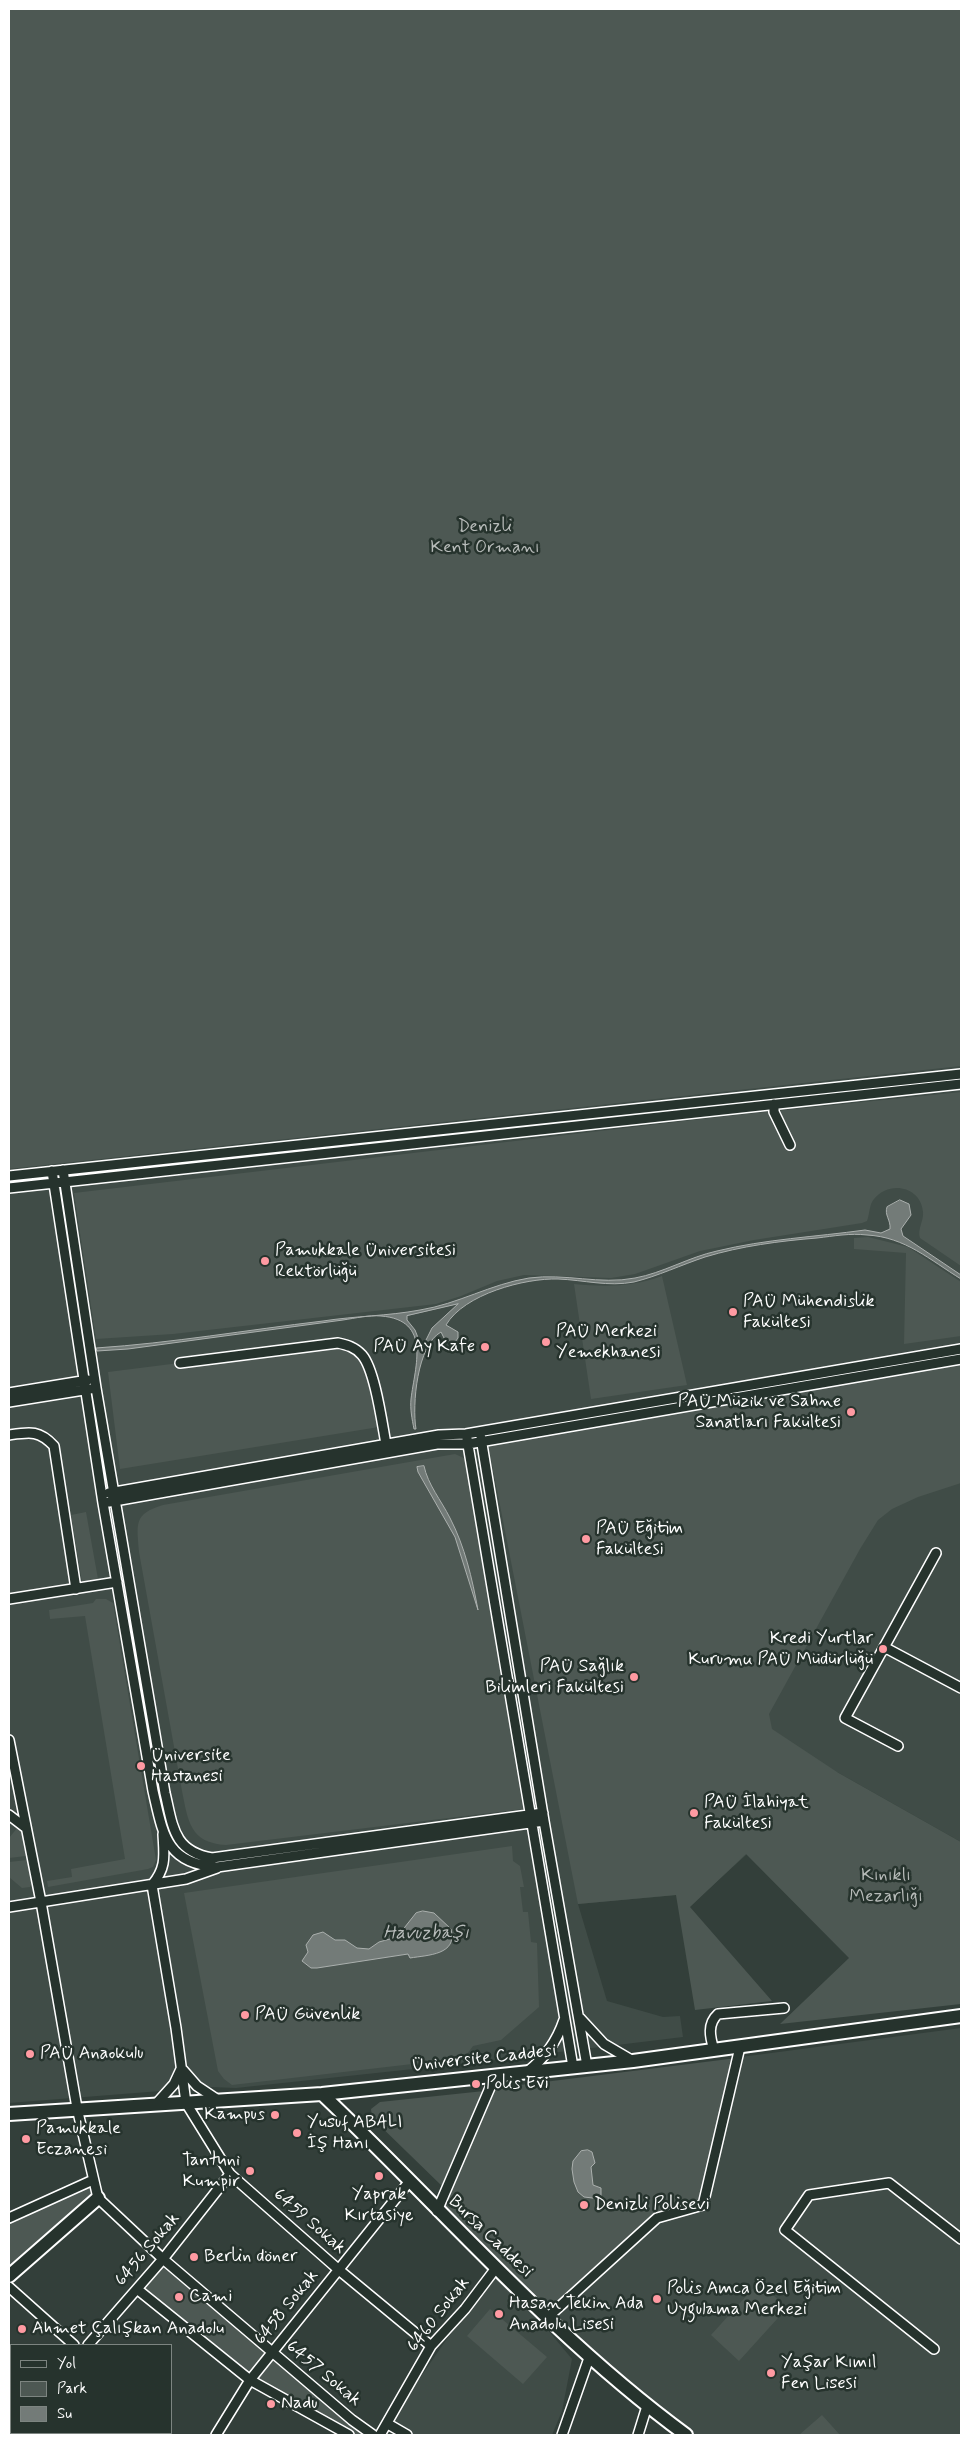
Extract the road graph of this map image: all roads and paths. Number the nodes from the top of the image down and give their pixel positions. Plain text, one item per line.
1 (961, 1074) edge
2 (961, 1084) edge
3 (774, 1104) junction
4 (790, 1145) dead end
5 (63, 1170) junction
6 (52, 1171) junction
7 (9, 1176) edge
8 (65, 1181) junction
9 (53, 1183) junction
10 (9, 1188) edge
11 (961, 1349) edge
12 (961, 1359) edge
13 (180, 1363) dead end
14 (853, 1367) junction
15 (854, 1378) junction
16 (95, 1384) junction
17 (84, 1385) junction
18 (9, 1393) edge
19 (9, 1402) edge
20 (480, 1431) junction
21 (466, 1434) junction
22 (9, 1435) edge
23 (482, 1442) junction
24 (386, 1444) junction
25 (468, 1444) junction
26 (114, 1497) junction
27 (102, 1499) junction
28 (936, 1553) dead end
29 (117, 1582) junction
30 (76, 1589) junction
31 (9, 1600) edge
32 (884, 1648) junction
33 (961, 1688) edge
34 (9, 1740) edge
35 (898, 1746) dead end
36 (9, 1815) edge
37 (544, 1817) junction
38 (531, 1819) junction
39 (26, 1828) junction
40 (163, 1833) junction
41 (218, 1867) dead end
42 (152, 1884) junction
43 (41, 1902) junction
44 (9, 1907) edge
45 (784, 2008) dead end
46 (578, 2016) junction
47 (961, 2016) edge
48 (565, 2018) junction
49 (740, 2047) junction
50 (714, 2050) junction
51 (634, 2061) junction
52 (587, 2066) junction
53 (182, 2067) junction
54 (573, 2068) junction
55 (526, 2073) junction
56 (495, 2076) junction
57 (322, 2094) junction
58 (219, 2100) junction
59 (186, 2103) junction
60 (156, 2104) junction
61 (77, 2108) junction
62 (9, 2114) edge
63 (230, 2174) junction
64 (93, 2180) junction
65 (409, 2182) junction
66 (98, 2198) junction
67 (437, 2211) junction
68 (9, 2218) edge
69 (961, 2239) edge
70 (163, 2259) junction
71 (496, 2268) junction
72 (338, 2270) junction
73 (9, 2276) edge
74 (9, 2287) edge
75 (137, 2290) junction
76 (547, 2318) junction
77 (73, 2344) edge
78 (89, 2344) edge
79 (431, 2346) junction
80 (934, 2349) dead end
81 (272, 2352) junction
82 (589, 2358) junction
83 (250, 2380) junction
84 (647, 2406) junction
85 (388, 2424) junction
86 (216, 2435) edge
87 (349, 2435) edge
88 (373, 2435) edge
89 (380, 2435) edge
90 (407, 2435) edge
91 (562, 2435) edge
92 (638, 2435) edge
93 (686, 2435) edge

1 - 5 street
2 - 3 street
3 - 4 street
3 - 8 street
5 - 6 street
5 - 8 street
6 - 7 street
6 - 9 street
8 - 9 street
8 - 16 street
9 - 10 street
9 - 17 street
11 - 14 street
12 - 15 street
13 - 24 street
14 - 15 street
14 - 20 street
15 - 23 street
16 - 17 street
16 - 26 street
17 - 18 street
17 - 19 street
17 - 27 street
20 - 21 street
20 - 23 street
21 - 24 street
21 - 25 street
22 - 30 street
23 - 25 street
23 - 37 street
24 - 26 street
25 - 26 street
25 - 38 street
26 - 27 street
26 - 38 street
27 - 29 street
28 - 32 street
29 - 30 street
29 - 40 street
30 - 31 street
32 - 33 street
32 - 35 street
34 - 39 street
36 - 39 street
37 - 38 street
37 - 46 street
38 - 40 street
38 - 48 street
39 - 43 street
40 - 42 street
41 - 42 street
42 - 43 street
42 - 53 street
43 - 44 street
43 - 61 street
45 - 50 street
46 - 51 street
46 - 52 street
47 - 49 main road, Üniversite Caddesi
48 - 54 street
48 - 55 street
49 - 50 main road, Üniversite Caddesi
49 - 76 street
50 - 51 main road, Üniversite Caddesi
51 - 52 main road, Üniversite Caddesi
52 - 54 main road, Üniversite Caddesi
53 - 58 street
53 - 59 street
53 - 60 street
54 - 55 main road, Üniversite Caddesi
55 - 56 main road, Üniversite Caddesi
56 - 57 main road, Üniversite Caddesi
56 - 67 street
57 - 58 main road, Üniversite Caddesi
57 - 65 main road, Bursa Caddesi
58 - 59 main road, Üniversite Caddesi
59 - 60 main road, Üniversite Caddesi
59 - 63 street, 6459 Sokak
60 - 61 main road, Üniversite Caddesi
61 - 62 main road, Üniversite Caddesi
61 - 64 street
63 - 70 street, 6456 Sokak
63 - 72 street, 6459 Sokak
64 - 66 street
64 - 68 street
65 - 67 main road, Bursa Caddesi
65 - 72 street, 6458 Sokak
66 - 70 street, 6457 Sokak
66 - 73 main road
67 - 71 main road, Bursa Caddesi
69 - 80 street
70 - 75 street, 6456 Sokak
70 - 81 street, 6457 Sokak
71 - 76 main road, Bursa Caddesi
71 - 79 street, 6460 Sokak
72 - 79 street, 6459 Sokak
72 - 81 street, 6458 Sokak
74 - 77 street
75 - 78 street, 6456 Sokak
75 - 83 street
76 - 82 main road, Bursa Caddesi
79 - 85 street, 6460 Sokak
81 - 83 street, 6458 Sokak
81 - 88 street, 6457 Sokak
82 - 84 main road, Bursa Caddesi
82 - 91 street
83 - 86 street, 6458 Sokak
83 - 87 street
84 - 92 street
84 - 93 main road, Bursa Caddesi
85 - 89 street, 6460 Sokak
85 - 90 street

